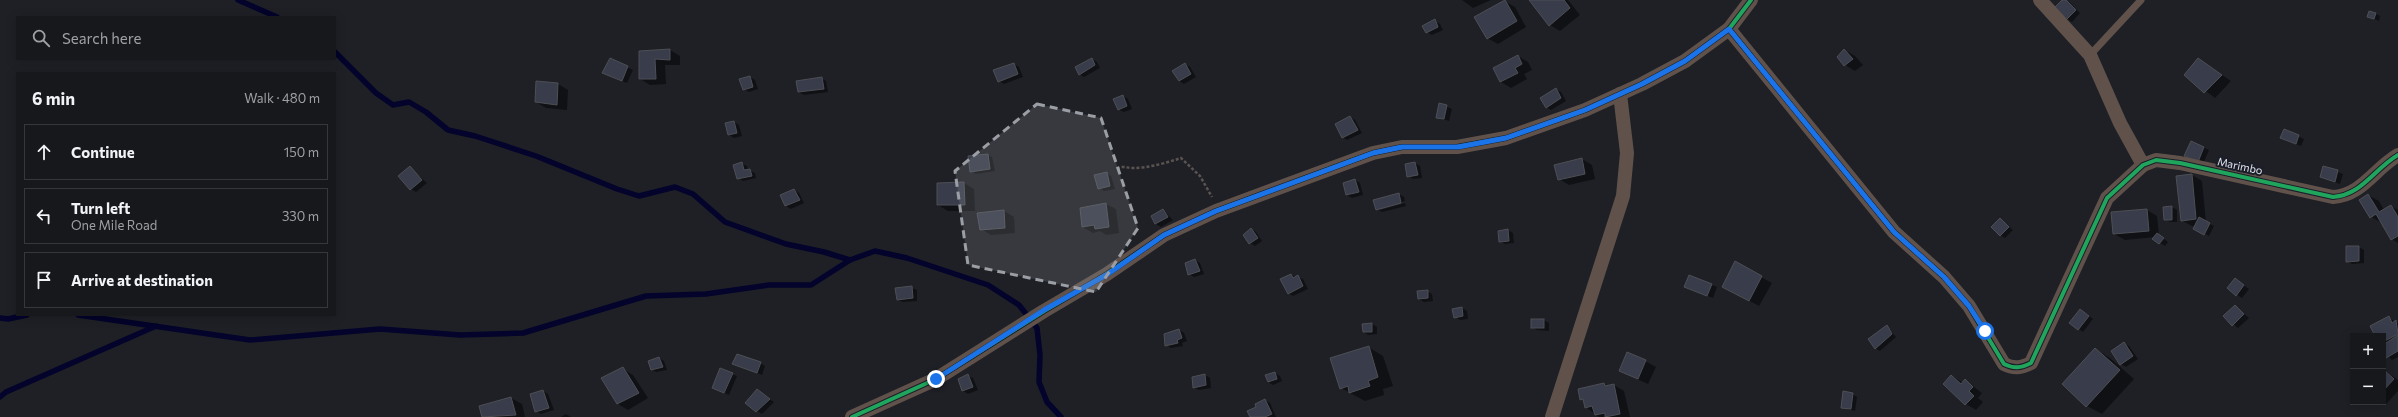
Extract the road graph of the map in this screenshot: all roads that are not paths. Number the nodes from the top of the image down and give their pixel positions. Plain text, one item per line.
1 (1751, 0) edge
2 (2040, 0) edge
3 (2141, 0) edge
4 (1729, 29) junction
5 (2090, 55) junction
6 (1620, 94) junction
7 (2398, 155) edge
8 (2143, 165) junction
9 (852, 417) edge
10 (1552, 417) edge

1 - 4 street
2 - 5 street
3 - 5 lane
4 - 6 street
4 - 8 street, Marimbo
5 - 8 street
6 - 9 street
6 - 10 street
7 - 8 street, Marimbo

